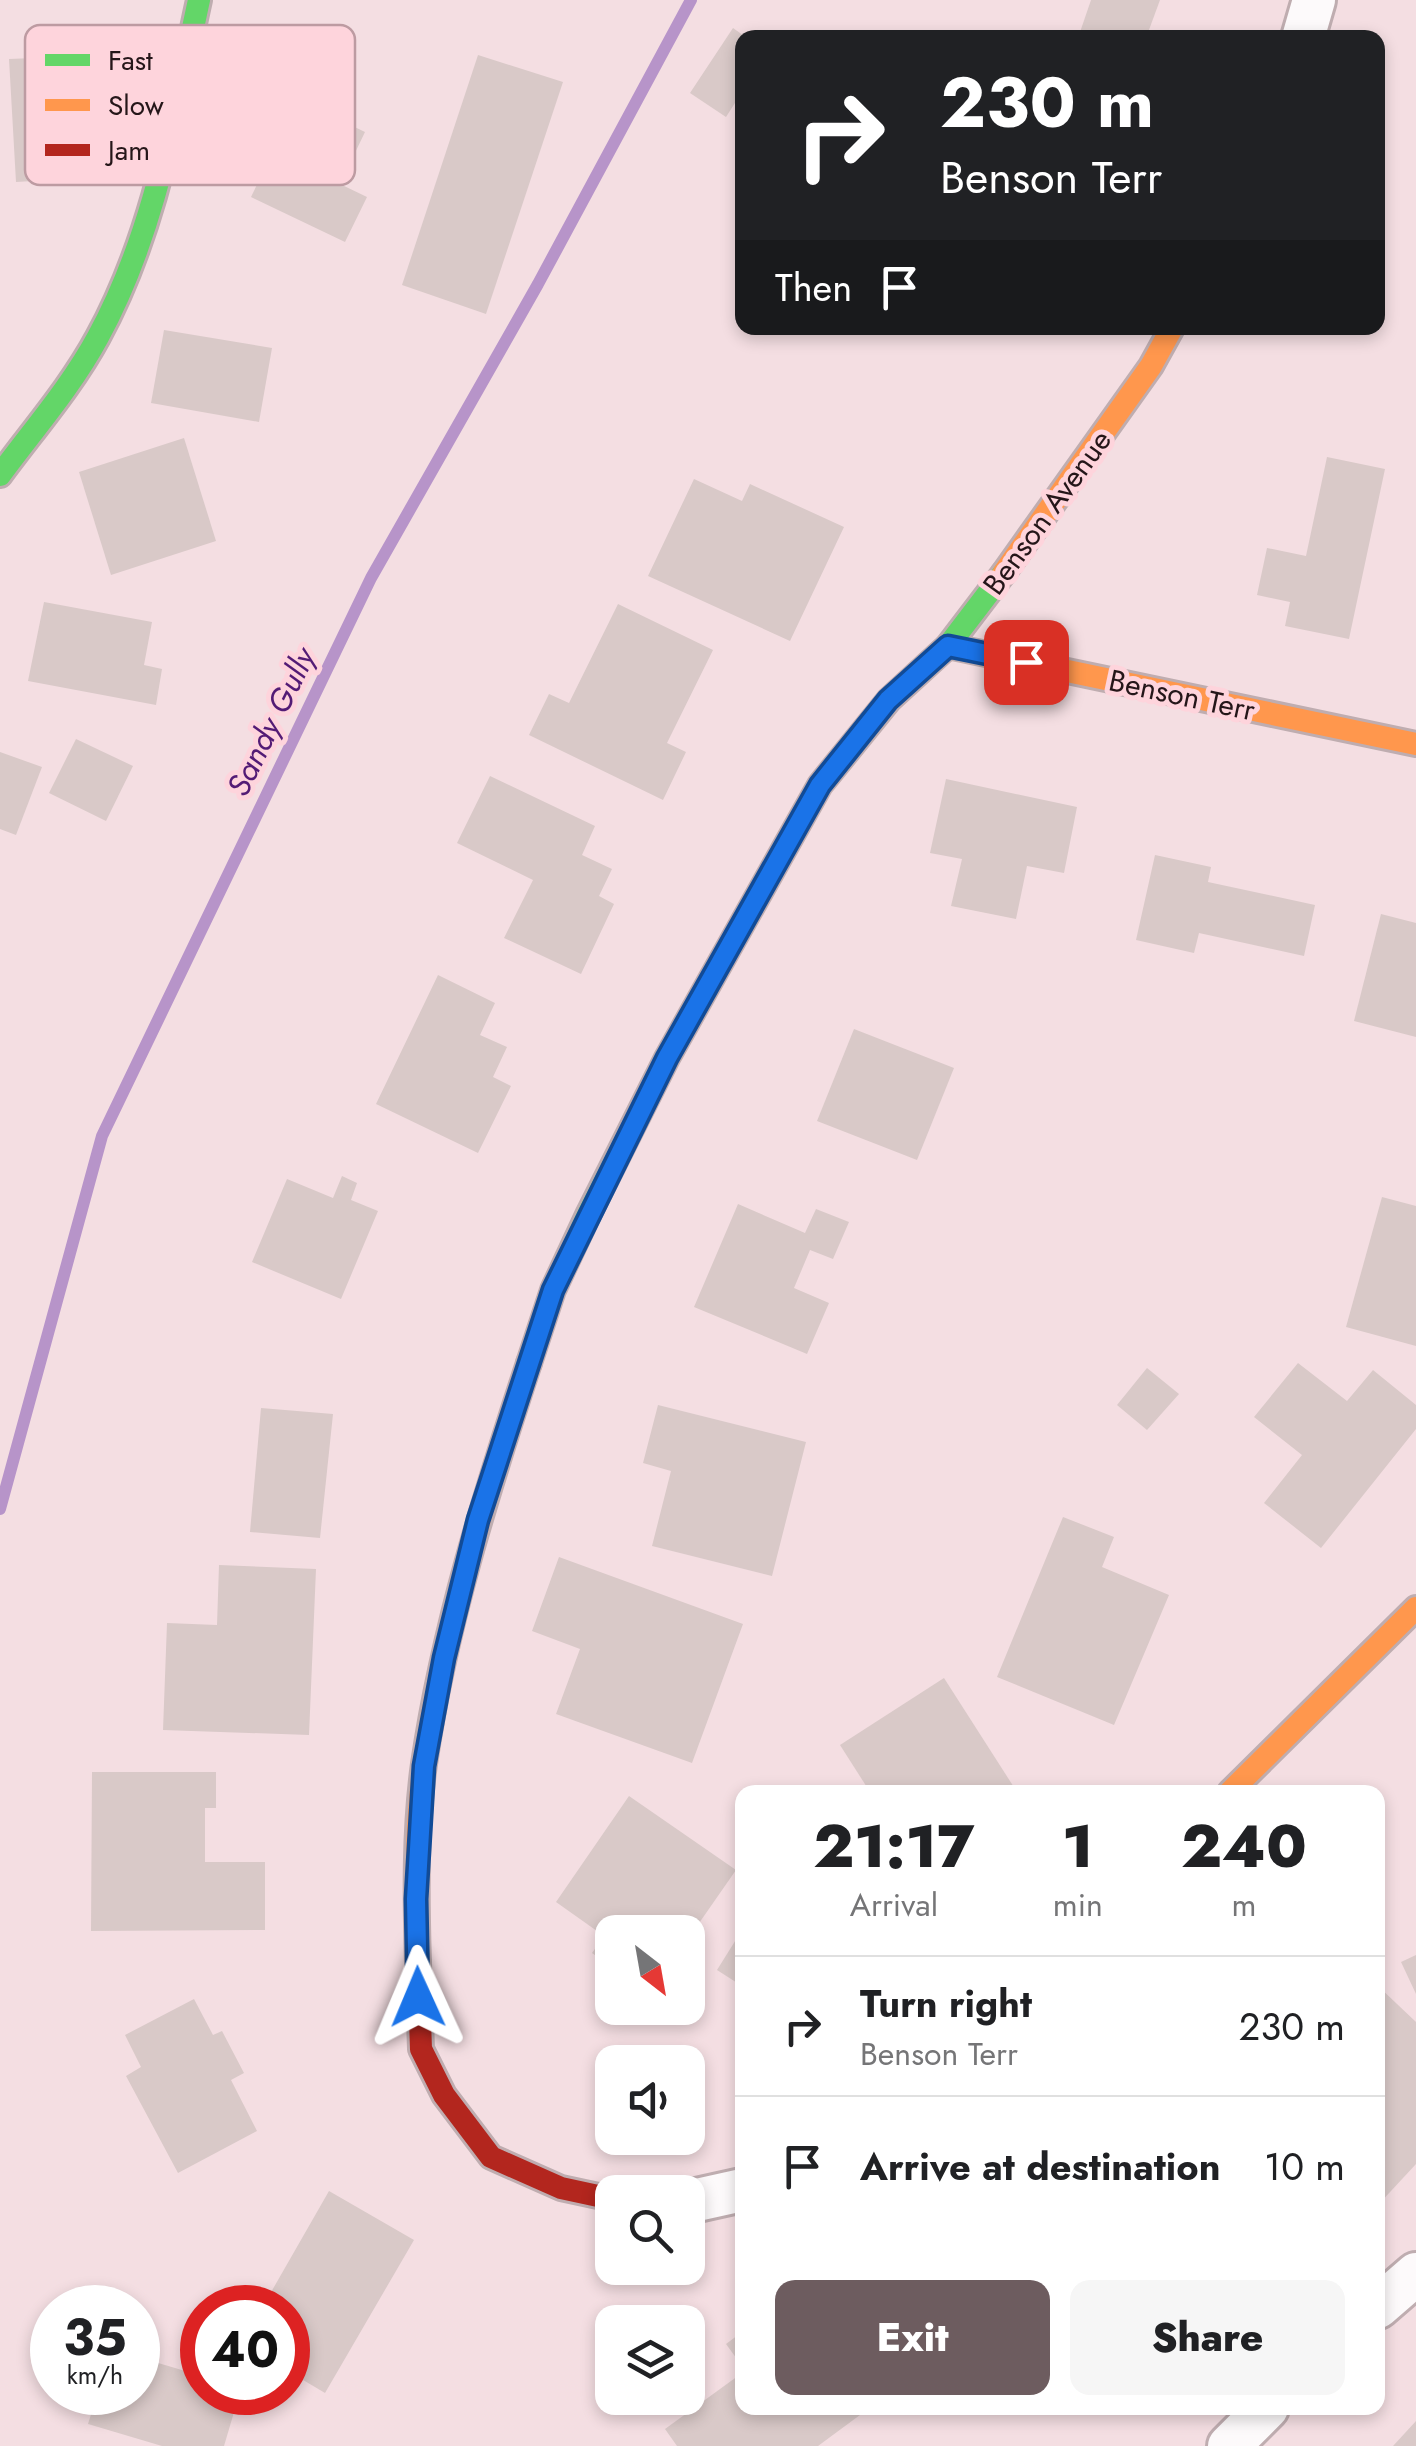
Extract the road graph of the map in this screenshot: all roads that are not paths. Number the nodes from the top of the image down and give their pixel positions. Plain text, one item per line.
1 (199, 0) edge
2 (1314, 0) edge
3 (193, 25) edge
4 (1305, 30) edge
5 (158, 185) edge
6 (1168, 335) edge
7 (0, 475) edge
8 (948, 646) junction
9 (1416, 744) edge
10 (1416, 1608) edge
11 (1237, 1785) edge
12 (735, 2192) edge
13 (595, 2195) edge
14 (705, 2198) edge
15 (1416, 2274) edge
16 (1385, 2301) edge
17 (1260, 2415) edge
18 (1229, 2446) edge

1 - 3 street
2 - 4 street
5 - 7 street
6 - 8 street, Benson Avenue
8 - 9 street, Benson Terr
8 - 13 street, Benson Avenue
10 - 11 street
12 - 14 street
15 - 16 street
17 - 18 street

